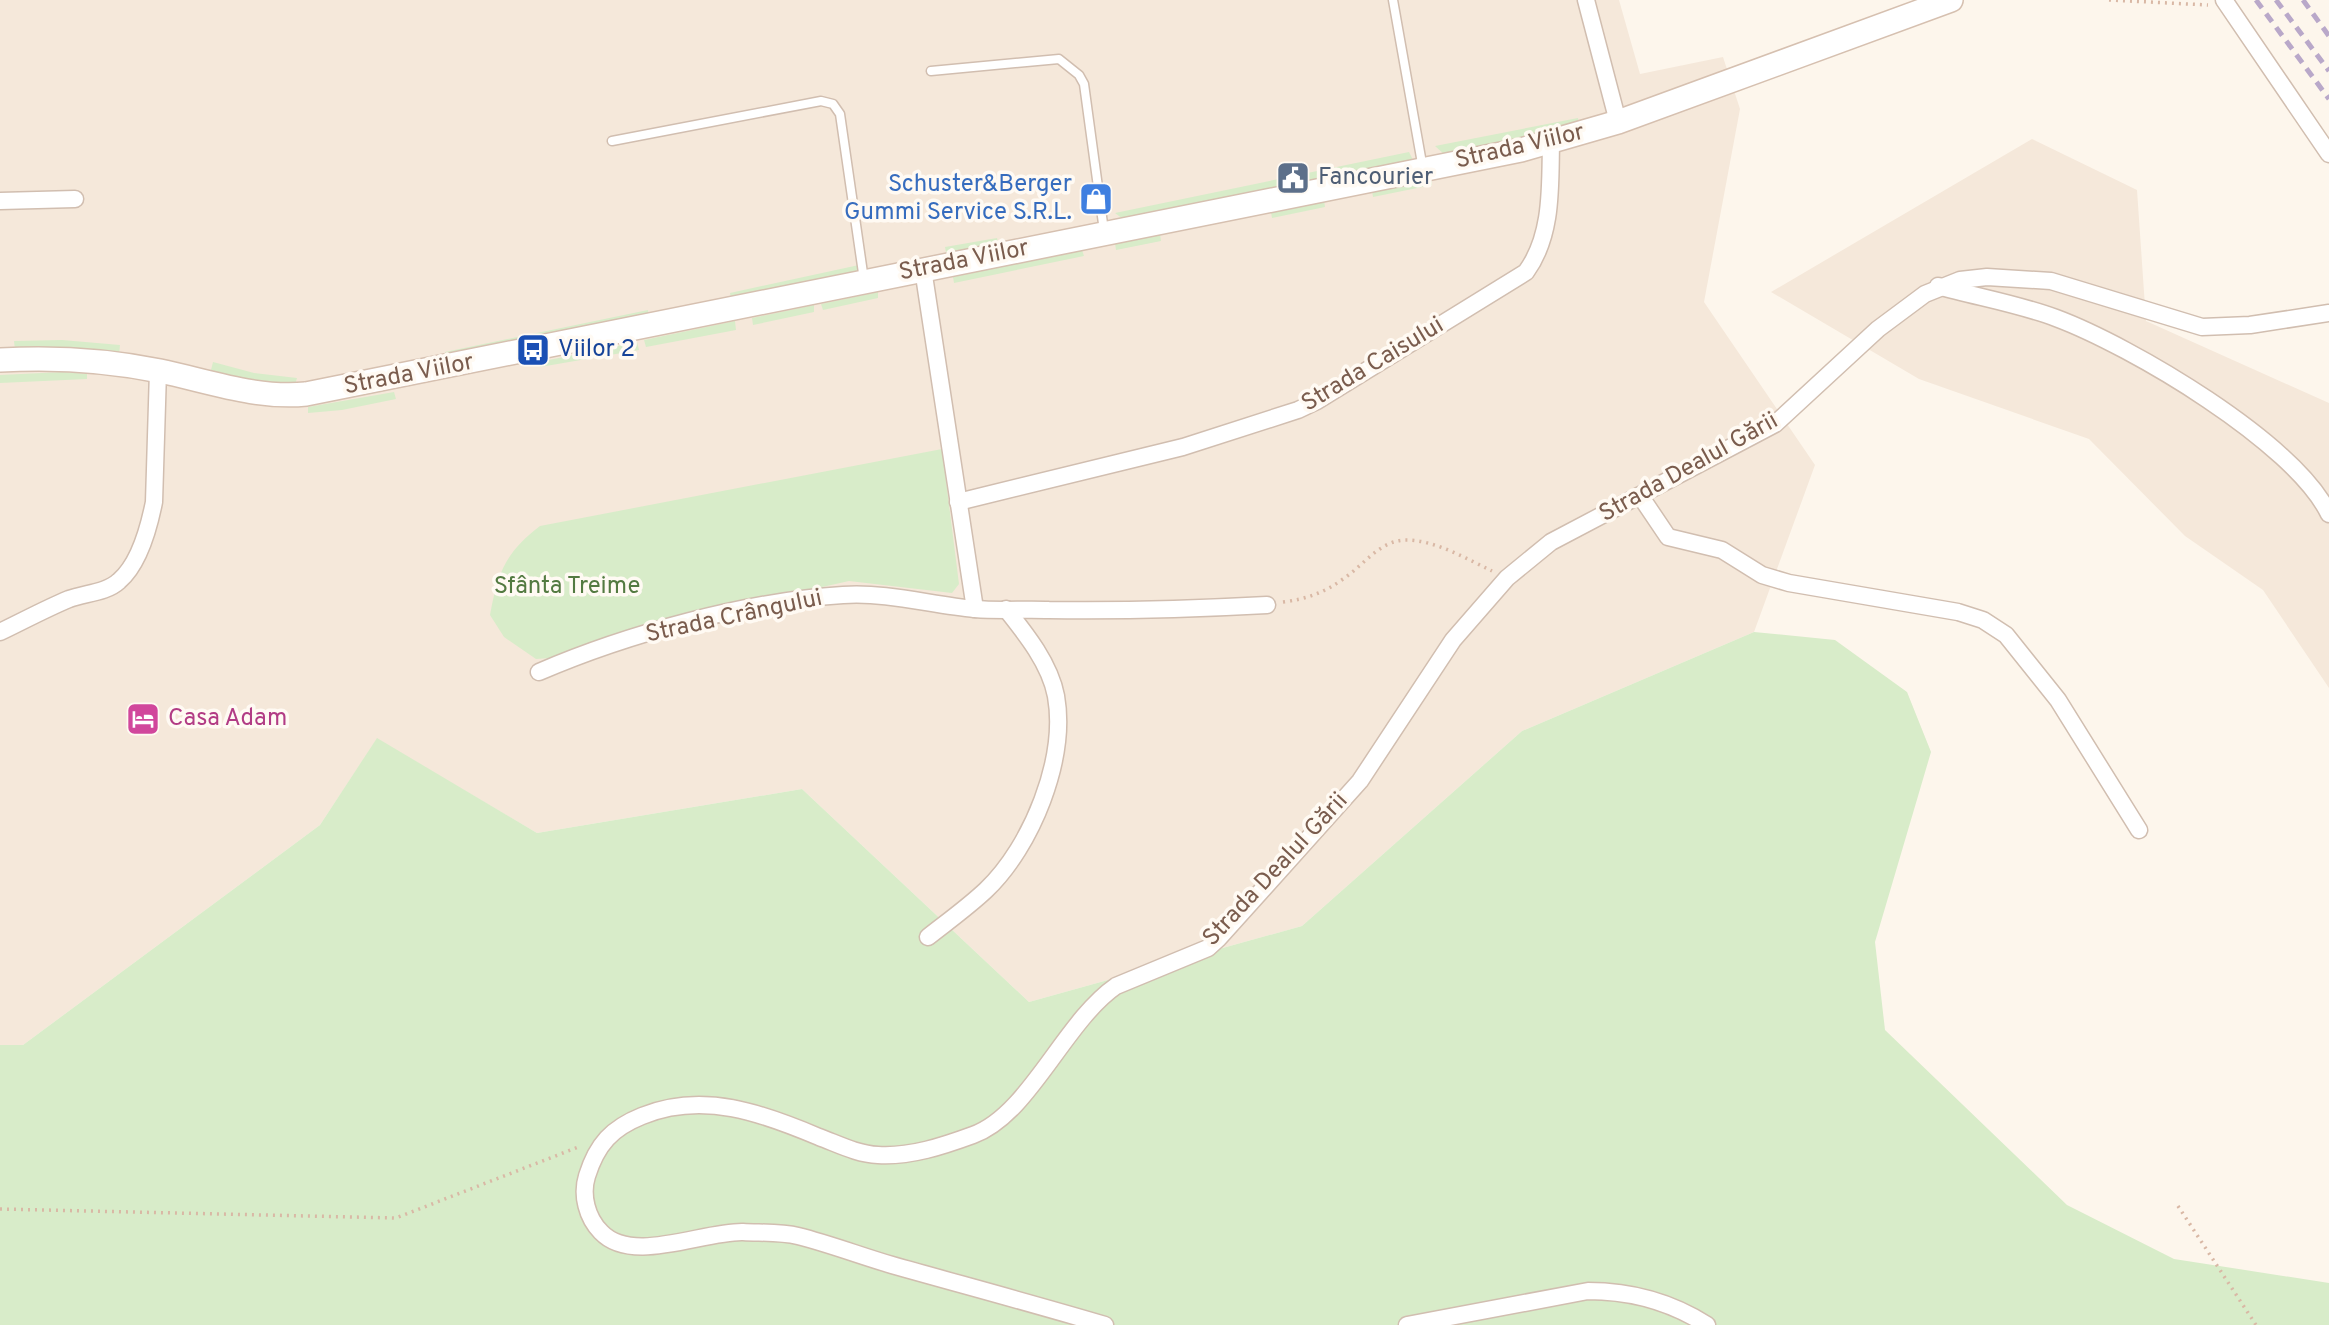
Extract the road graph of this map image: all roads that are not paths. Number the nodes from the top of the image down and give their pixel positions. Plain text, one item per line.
1 (1393, 0) edge
2 (1586, 0) edge
3 (1951, 0) edge
4 (2228, 3) edge
5 (931, 71) dead end
6 (1618, 122) junction
7 (612, 141) dead end
8 (1551, 142) junction
9 (2329, 154) edge
10 (1423, 169) junction
11 (75, 199) dead end
12 (0, 201) edge
13 (1105, 234) junction
14 (923, 269) junction
15 (864, 280) junction
16 (1938, 286) junction
17 (2329, 313) edge
18 (0, 360) edge
19 (158, 371) junction
20 (1641, 497) junction
21 (958, 502) junction
22 (2329, 514) edge
23 (1267, 605) road end
24 (975, 609) junction
25 (1006, 609) junction
26 (0, 632) edge
27 (539, 671) dead end
28 (2139, 830) dead end
29 (928, 937) dead end
30 (1105, 1325) edge
31 (1406, 1325) edge
32 (1707, 1325) edge

1 - 10 lane
2 - 6 street
3 - 6 street, Strada Viilor
4 - 9 street
5 - 13 lane
6 - 8 street, Strada Viilor
7 - 15 lane
8 - 10 street, Strada Viilor
8 - 21 street, Strada Caisului
10 - 13 street, Strada Viilor
11 - 12 street
13 - 14 street, Strada Viilor
14 - 15 street, Strada Viilor
14 - 21 street
15 - 19 street, Strada Viilor
16 - 17 street, Strada Dealul Gării
16 - 20 street, Strada Dealul Gării
16 - 22 street
18 - 19 street, Strada Viilor
19 - 26 street
20 - 28 street
20 - 30 street, Strada Dealul Gării
21 - 24 street
23 - 25 street, Strada Crângului
24 - 25 street, Strada Crângului
24 - 27 street, Strada Crângului
25 - 29 street
31 - 32 street

